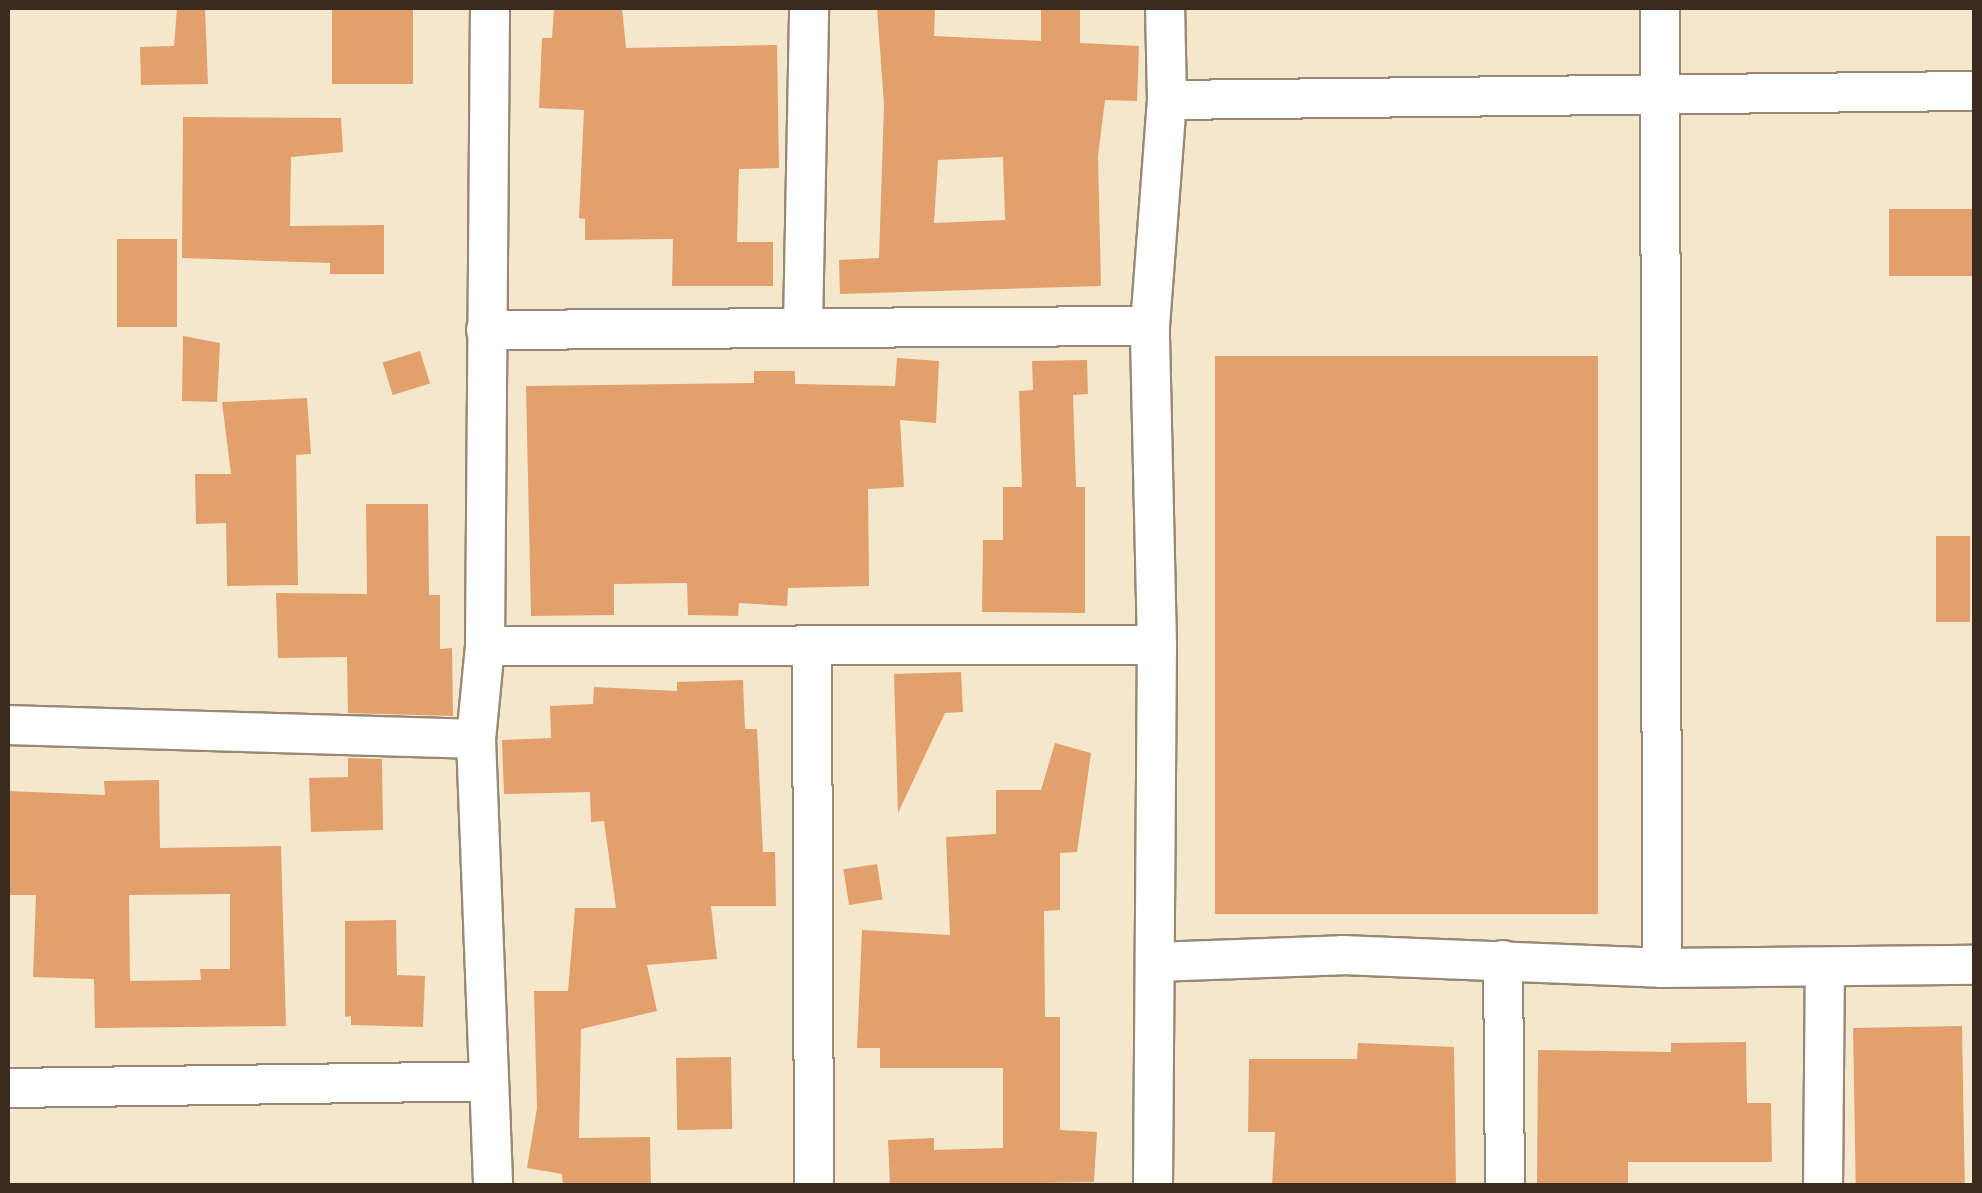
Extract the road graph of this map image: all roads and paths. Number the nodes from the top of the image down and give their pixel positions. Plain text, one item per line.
1 (490, 8) edge
2 (809, 8) edge
3 (1165, 8) edge
4 (1660, 8) edge
5 (1974, 92) edge
6 (1660, 94) junction
7 (1167, 100) junction
8 (1150, 326) junction
9 (803, 328) junction
10 (486, 330) junction
11 (1157, 644) junction
12 (485, 646) junction
13 (812, 647) junction
14 (8, 725) edge
15 (476, 739) junction
16 (1503, 960) junction
17 (1155, 962) junction
18 (1974, 965) edge
19 (1662, 968) junction
20 (1825, 968) junction
21 (489, 1081) junction
22 (8, 1088) edge
23 (494, 1186) edge
24 (814, 1186) edge
25 (1154, 1186) edge
26 (1506, 1186) edge
27 (1823, 1186) edge

1 - 10 street
2 - 9 street
3 - 7 street
4 - 6 street
5 - 6 street
6 - 7 street
6 - 19 street
7 - 8 street
8 - 9 street
8 - 11 street
9 - 10 street
10 - 12 street
11 - 13 street
11 - 17 street
12 - 13 street
12 - 15 street
13 - 24 street
14 - 15 street
15 - 21 street
16 - 17 street
16 - 19 street
16 - 26 street
17 - 25 street
18 - 20 street
19 - 20 street
20 - 27 street
21 - 22 street
21 - 23 street

